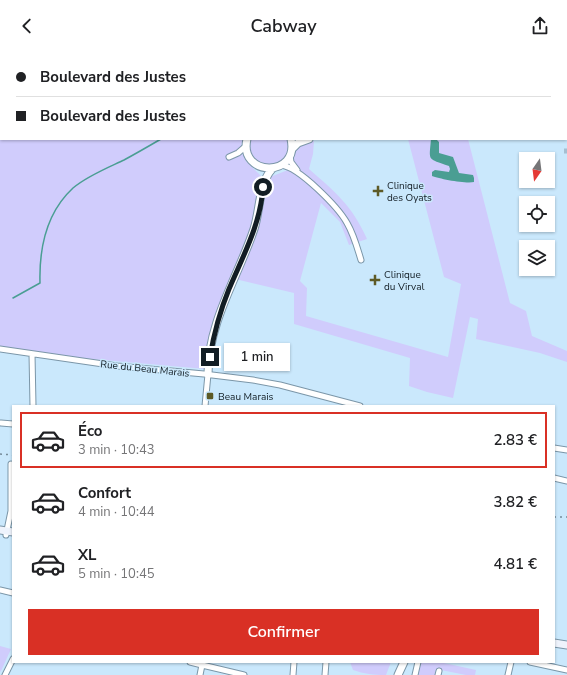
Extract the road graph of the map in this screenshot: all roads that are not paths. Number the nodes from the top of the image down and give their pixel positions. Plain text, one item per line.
1 (291, 140) edge
2 (306, 140) edge
3 (246, 142) edge
4 (291, 152) junction
5 (249, 158) junction
6 (256, 165) junction
7 (281, 165) junction
8 (272, 169) junction
9 (304, 178) junction
10 (262, 192) junction
11 (361, 260) dead end
12 (0, 349) edge
13 (32, 354) junction
14 (208, 374) junction
15 (33, 405) edge
16 (205, 405) edge
17 (356, 405) edge
18 (1, 423) dead end
19 (12, 424) edge
20 (555, 448) edge
21 (567, 450) edge
22 (11, 464) dead end
23 (555, 478) edge
24 (567, 481) edge
25 (12, 488) edge
26 (6, 533) edge
27 (0, 590) edge
28 (12, 593) edge
29 (555, 643) edge
30 (567, 645) edge
31 (555, 647) edge
32 (567, 650) edge
33 (12, 661) edge
34 (194, 663) edge
35 (294, 663) edge
36 (326, 663) edge
37 (399, 663) edge
38 (404, 663) edge
39 (418, 663) edge
40 (511, 663) edge
41 (535, 663) edge
42 (202, 665) junction
43 (567, 670) edge
44 (5, 675) edge
45 (200, 675) edge
46 (244, 675) edge
47 (294, 675) edge
48 (325, 675) edge
49 (393, 675) edge
50 (398, 675) edge
51 (415, 675) edge
52 (508, 675) edge

1 - 4 street
2 - 4 street
3 - 5 street
3 - 5 street
4 - 7 street
4 - 9 street
5 - 6 street
6 - 8 street
6 - 10 street
7 - 8 street
7 - 9 street
8 - 10 street
9 - 11 street
10 - 14 street
12 - 13 street, Rue du Beau Marais
13 - 14 street, Rue du Beau Marais
13 - 15 street
14 - 16 street
14 - 17 street, Rue du Beau Marais
18 - 19 street
20 - 21 street
22 - 25 street
23 - 24 street
25 - 26 street
27 - 28 street
29 - 30 main road
31 - 32 main road
33 - 44 street
34 - 42 street
35 - 47 street
36 - 48 street
37 - 49 street
38 - 50 street
39 - 51 street
40 - 52 street
41 - 43 street
42 - 45 street
42 - 46 street

